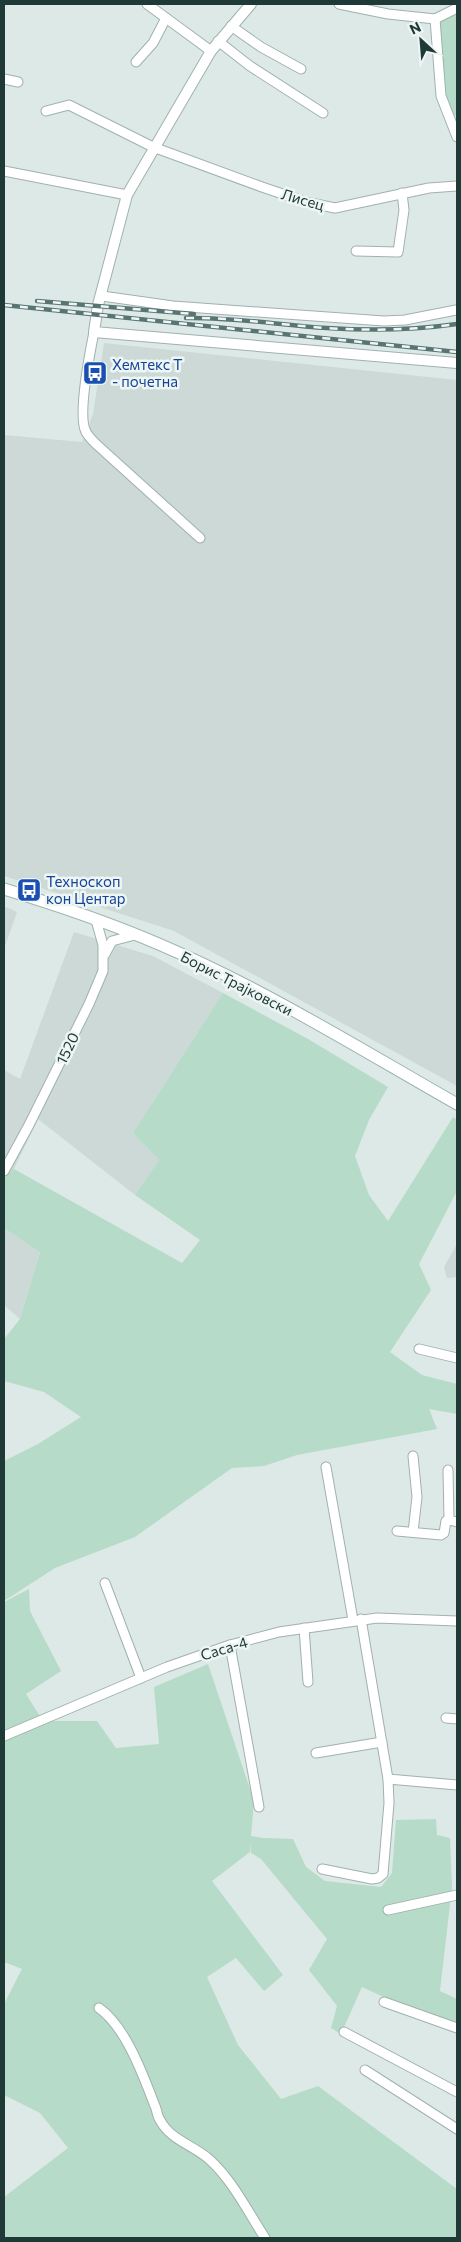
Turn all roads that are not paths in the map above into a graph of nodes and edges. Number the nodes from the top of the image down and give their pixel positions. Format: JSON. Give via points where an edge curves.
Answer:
{"nodes":[{"id":1,"x":147,"y":4,"type":"edge"},
{"id":2,"x":252,"y":4,"type":"edge"},
{"id":3,"x":339,"y":4,"type":"edge"},
{"id":4,"x":448,"y":8,"type":"edge"},
{"id":5,"x":457,"y":8,"type":"edge"},
{"id":6,"x":166,"y":18,"type":"junction"},
{"id":7,"x":435,"y":19,"type":"junction"},
{"id":8,"x":231,"y":26,"type":"junction"},
{"id":9,"x":218,"y":42,"type":"junction"},
{"id":10,"x":211,"y":51,"type":"junction"},
{"id":11,"x":136,"y":62,"type":"dead end"},
{"id":12,"x":302,"y":69,"type":"dead end"},
{"id":13,"x":4,"y":79,"type":"edge"},
{"id":14,"x":18,"y":82,"type":"dead end"},
{"id":15,"x":46,"y":111,"type":"dead end"},
{"id":16,"x":323,"y":114,"type":"dead end"},
{"id":17,"x":457,"y":137,"type":"edge"},
{"id":18,"x":153,"y":147,"type":"junction"},
{"id":19,"x":4,"y":171,"type":"edge"},
{"id":20,"x":457,"y":186,"type":"edge"},
{"id":21,"x":402,"y":193,"type":"junction"},
{"id":22,"x":127,"y":195,"type":"junction"},
{"id":23,"x":356,"y":251,"type":"dead end"},
{"id":24,"x":102,"y":296,"type":"junction"},
{"id":25,"x":456,"y":310,"type":"dead end"},
{"id":26,"x":94,"y":332,"type":"junction"},
{"id":27,"x":457,"y":363,"type":"edge"},
{"id":28,"x":200,"y":538,"type":"dead end"},
{"id":29,"x":4,"y":889,"type":"edge"},
{"id":30,"x":96,"y":920,"type":"junction"},
{"id":31,"x":137,"y":935,"type":"junction"},
{"id":32,"x":104,"y":954,"type":"junction"},
{"id":33,"x":457,"y":1104,"type":"edge"},
{"id":34,"x":4,"y":1171,"type":"edge"},
{"id":35,"x":419,"y":1349,"type":"dead end"},
{"id":36,"x":457,"y":1358,"type":"edge"},
{"id":37,"x":413,"y":1456,"type":"dead end"},
{"id":38,"x":326,"y":1468,"type":"dead end"},
{"id":39,"x":448,"y":1470,"type":"dead end"},
{"id":40,"x":453,"y":1521,"type":"edge"},
{"id":41,"x":397,"y":1531,"type":"dead end"},
{"id":42,"x":413,"y":1532,"type":"junction"},
{"id":43,"x":105,"y":1583,"type":"dead end"},
{"id":44,"x":357,"y":1620,"type":"junction"},
{"id":45,"x":457,"y":1621,"type":"edge"},
{"id":46,"x":304,"y":1628,"type":"junction"},
{"id":47,"x":230,"y":1644,"type":"junction"},
{"id":48,"x":141,"y":1678,"type":"junction"},
{"id":49,"x":308,"y":1682,"type":"dead end"},
{"id":50,"x":446,"y":1718,"type":"dead end"},
{"id":51,"x":457,"y":1719,"type":"edge"},
{"id":52,"x":4,"y":1736,"type":"edge"},
{"id":53,"x":382,"y":1742,"type":"junction"},
{"id":54,"x":316,"y":1753,"type":"dead end"},
{"id":55,"x":388,"y":1779,"type":"junction"},
{"id":56,"x":457,"y":1785,"type":"edge"},
{"id":57,"x":259,"y":1807,"type":"dead end"},
{"id":58,"x":322,"y":1868,"type":"dead end"},
{"id":59,"x":457,"y":1895,"type":"edge"},
{"id":60,"x":388,"y":1910,"type":"dead end"},
{"id":61,"x":384,"y":2002,"type":"dead end"},
{"id":62,"x":99,"y":2008,"type":"dead end"},
{"id":63,"x":457,"y":2028,"type":"edge"},
{"id":64,"x":344,"y":2032,"type":"dead end"},
{"id":65,"x":365,"y":2070,"type":"dead end"},
{"id":66,"x":457,"y":2092,"type":"edge"},
{"id":67,"x":457,"y":2129,"type":"edge"},
{"id":68,"x":264,"y":2238,"type":"edge"}],
"edges":[{"from":1,"to":6,"type":"street"},
{"from":2,"to":8,"type":"street"},
{"from":3,"to":7,"type":"street"},
{"from":4,"to":5,"type":"street"},
{"from":4,"to":7,"type":"street"},
{"from":6,"to":10,"type":"street"},
{"from":6,"to":11,"type":"street","via":[[153,43]]},
{"from":7,"to":17,"type":"street","via":[[441,96]]},
{"from":8,"to":9,"type":"street"},
{"from":8,"to":12,"type":"street"},
{"from":9,"to":10,"type":"street"},
{"from":9,"to":16,"type":"street"},
{"from":10,"to":18,"type":"street"},
{"from":13,"to":14,"type":"street"},
{"from":15,"to":18,"type":"street","name":"Лисец","via":[[69,105]]},
{"from":18,"to":21,"type":"street","name":"Лисец","via":[[306,202],[335,208]]},
{"from":18,"to":22,"type":"street"},
{"from":19,"to":22,"type":"street"},
{"from":20,"to":21,"type":"street","name":"Лисец"},
{"from":21,"to":23,"type":"street","via":[[404,210],[398,252]]},
{"from":22,"to":24,"type":"street"},
{"from":24,"to":25,"type":"street","via":[[173,306],[384,320],[405,320]]},
{"from":24,"to":26,"type":"street"},
{"from":26,"to":27,"type":"street"},
{"from":26,"to":28,"type":"street","via":[[84,406],[86,432]]},
{"from":29,"to":30,"type":"main road","name":"Борис Трајковски"},
{"from":30,"to":31,"type":"main road","name":"Борис Трајковски"},
{"from":30,"to":32,"type":"street","name":"1520"},
{"from":31,"to":32,"type":"street","via":[[112,941]]},
{"from":31,"to":33,"type":"main road","name":"Борис Трајковски","via":[[286,1006]]},
{"from":32,"to":34,"type":"street","name":"1520","via":[[103,971],[89,1004]]},
{"from":35,"to":36,"type":"street"},
{"from":37,"to":42,"type":"street","via":[[417,1497]]},
{"from":38,"to":44,"type":"street"},
{"from":39,"to":40,"type":"street"},
{"from":40,"to":42,"type":"street","via":[[445,1522],[441,1535]]},
{"from":41,"to":42,"type":"street"},
{"from":43,"to":48,"type":"street"},
{"from":44,"to":45,"type":"street","name":"Саса-4"},
{"from":44,"to":46,"type":"street","name":"Саса-4"},
{"from":44,"to":53,"type":"street"},
{"from":46,"to":47,"type":"street","name":"Саса-4"},
{"from":46,"to":49,"type":"street"},
{"from":47,"to":48,"type":"street","name":"Саса-4"},
{"from":47,"to":57,"type":"street"},
{"from":48,"to":52,"type":"street","name":"Саса-4"},
{"from":50,"to":51,"type":"street"},
{"from":53,"to":54,"type":"street"},
{"from":53,"to":55,"type":"street"},
{"from":55,"to":56,"type":"street"},
{"from":55,"to":58,"type":"street","via":[[390,1803],[383,1874],[372,1879]]},
{"from":59,"to":60,"type":"street"},
{"from":61,"to":63,"type":"street"},
{"from":62,"to":68,"type":"street","via":[[120,2030],[160,2120],[171,2134],[209,2159],[227,2180]]},
{"from":64,"to":66,"type":"street"},
{"from":65,"to":67,"type":"street"}]}
